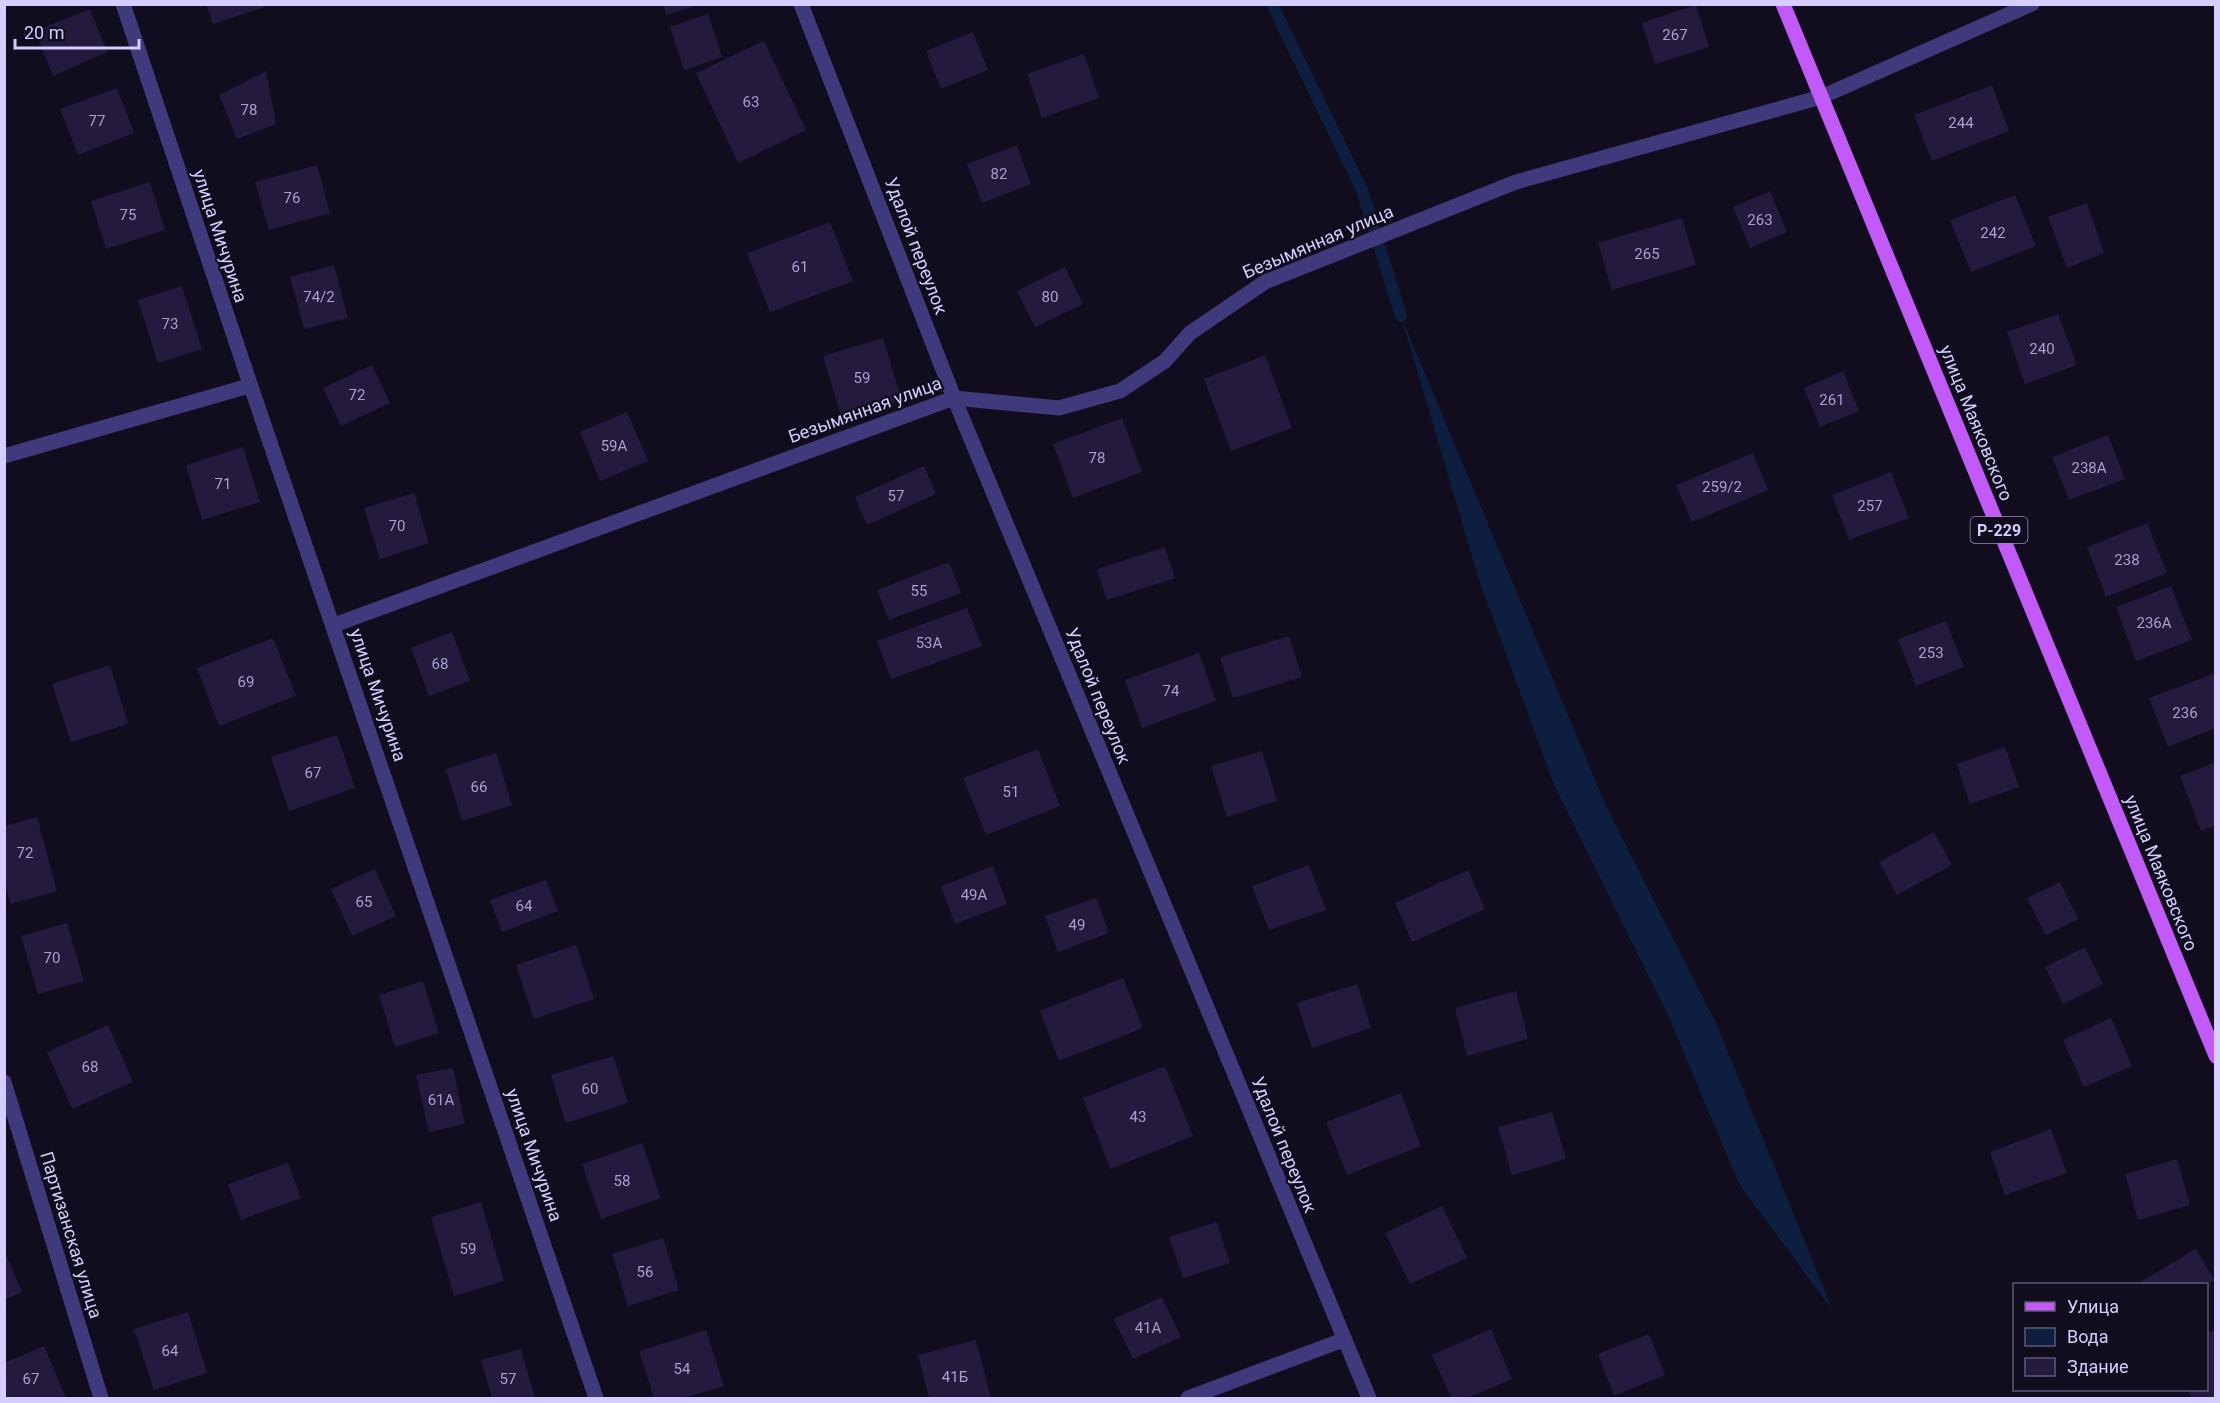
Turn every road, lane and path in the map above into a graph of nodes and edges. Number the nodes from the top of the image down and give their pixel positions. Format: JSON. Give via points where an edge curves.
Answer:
{"nodes":[{"id":1,"x":123,"y":4,"type":"edge"},
{"id":2,"x":801,"y":4,"type":"edge"},
{"id":3,"x":1783,"y":4,"type":"edge"},
{"id":4,"x":2032,"y":4,"type":"edge"},
{"id":5,"x":1821,"y":97,"type":"junction"},
{"id":6,"x":249,"y":386,"type":"junction"},
{"id":7,"x":954,"y":398,"type":"junction"},
{"id":8,"x":4,"y":456,"type":"edge"},
{"id":9,"x":334,"y":626,"type":"junction"},
{"id":10,"x":2216,"y":1056,"type":"edge"},
{"id":11,"x":4,"y":1082,"type":"edge"},
{"id":12,"x":1343,"y":1340,"type":"junction"},
{"id":13,"x":101,"y":1398,"type":"edge"},
{"id":14,"x":596,"y":1398,"type":"edge"},
{"id":15,"x":1188,"y":1398,"type":"edge"},
{"id":16,"x":1369,"y":1398,"type":"edge"}],
"edges":[{"from":1,"to":6,"type":"street","name":"улица Мичурина"},
{"from":2,"to":7,"type":"street","name":"Удалой переулок"},
{"from":3,"to":5,"type":"main road","name":"улица Маяковского","number":"Р-229"},
{"from":4,"to":5,"type":"street","name":"Безымянная улица"},
{"from":5,"to":7,"type":"street","name":"Безымянная улица","via":[[1516,182],[1265,282],[1190,333],[1166,361],[1120,391],[1059,408]]},
{"from":5,"to":10,"type":"main road","name":"улица Маяковского","number":"Р-229"},
{"from":6,"to":8,"type":"street"},
{"from":6,"to":9,"type":"street","name":"улица Мичурина"},
{"from":7,"to":9,"type":"street","name":"Безымянная улица"},
{"from":7,"to":12,"type":"street","name":"Удалой переулок"},
{"from":9,"to":14,"type":"street","name":"улица Мичурина"},
{"from":11,"to":13,"type":"street","name":"Партизанская улица"},
{"from":12,"to":15,"type":"street"},
{"from":12,"to":16,"type":"street","name":"Удалой переулок"}]}
